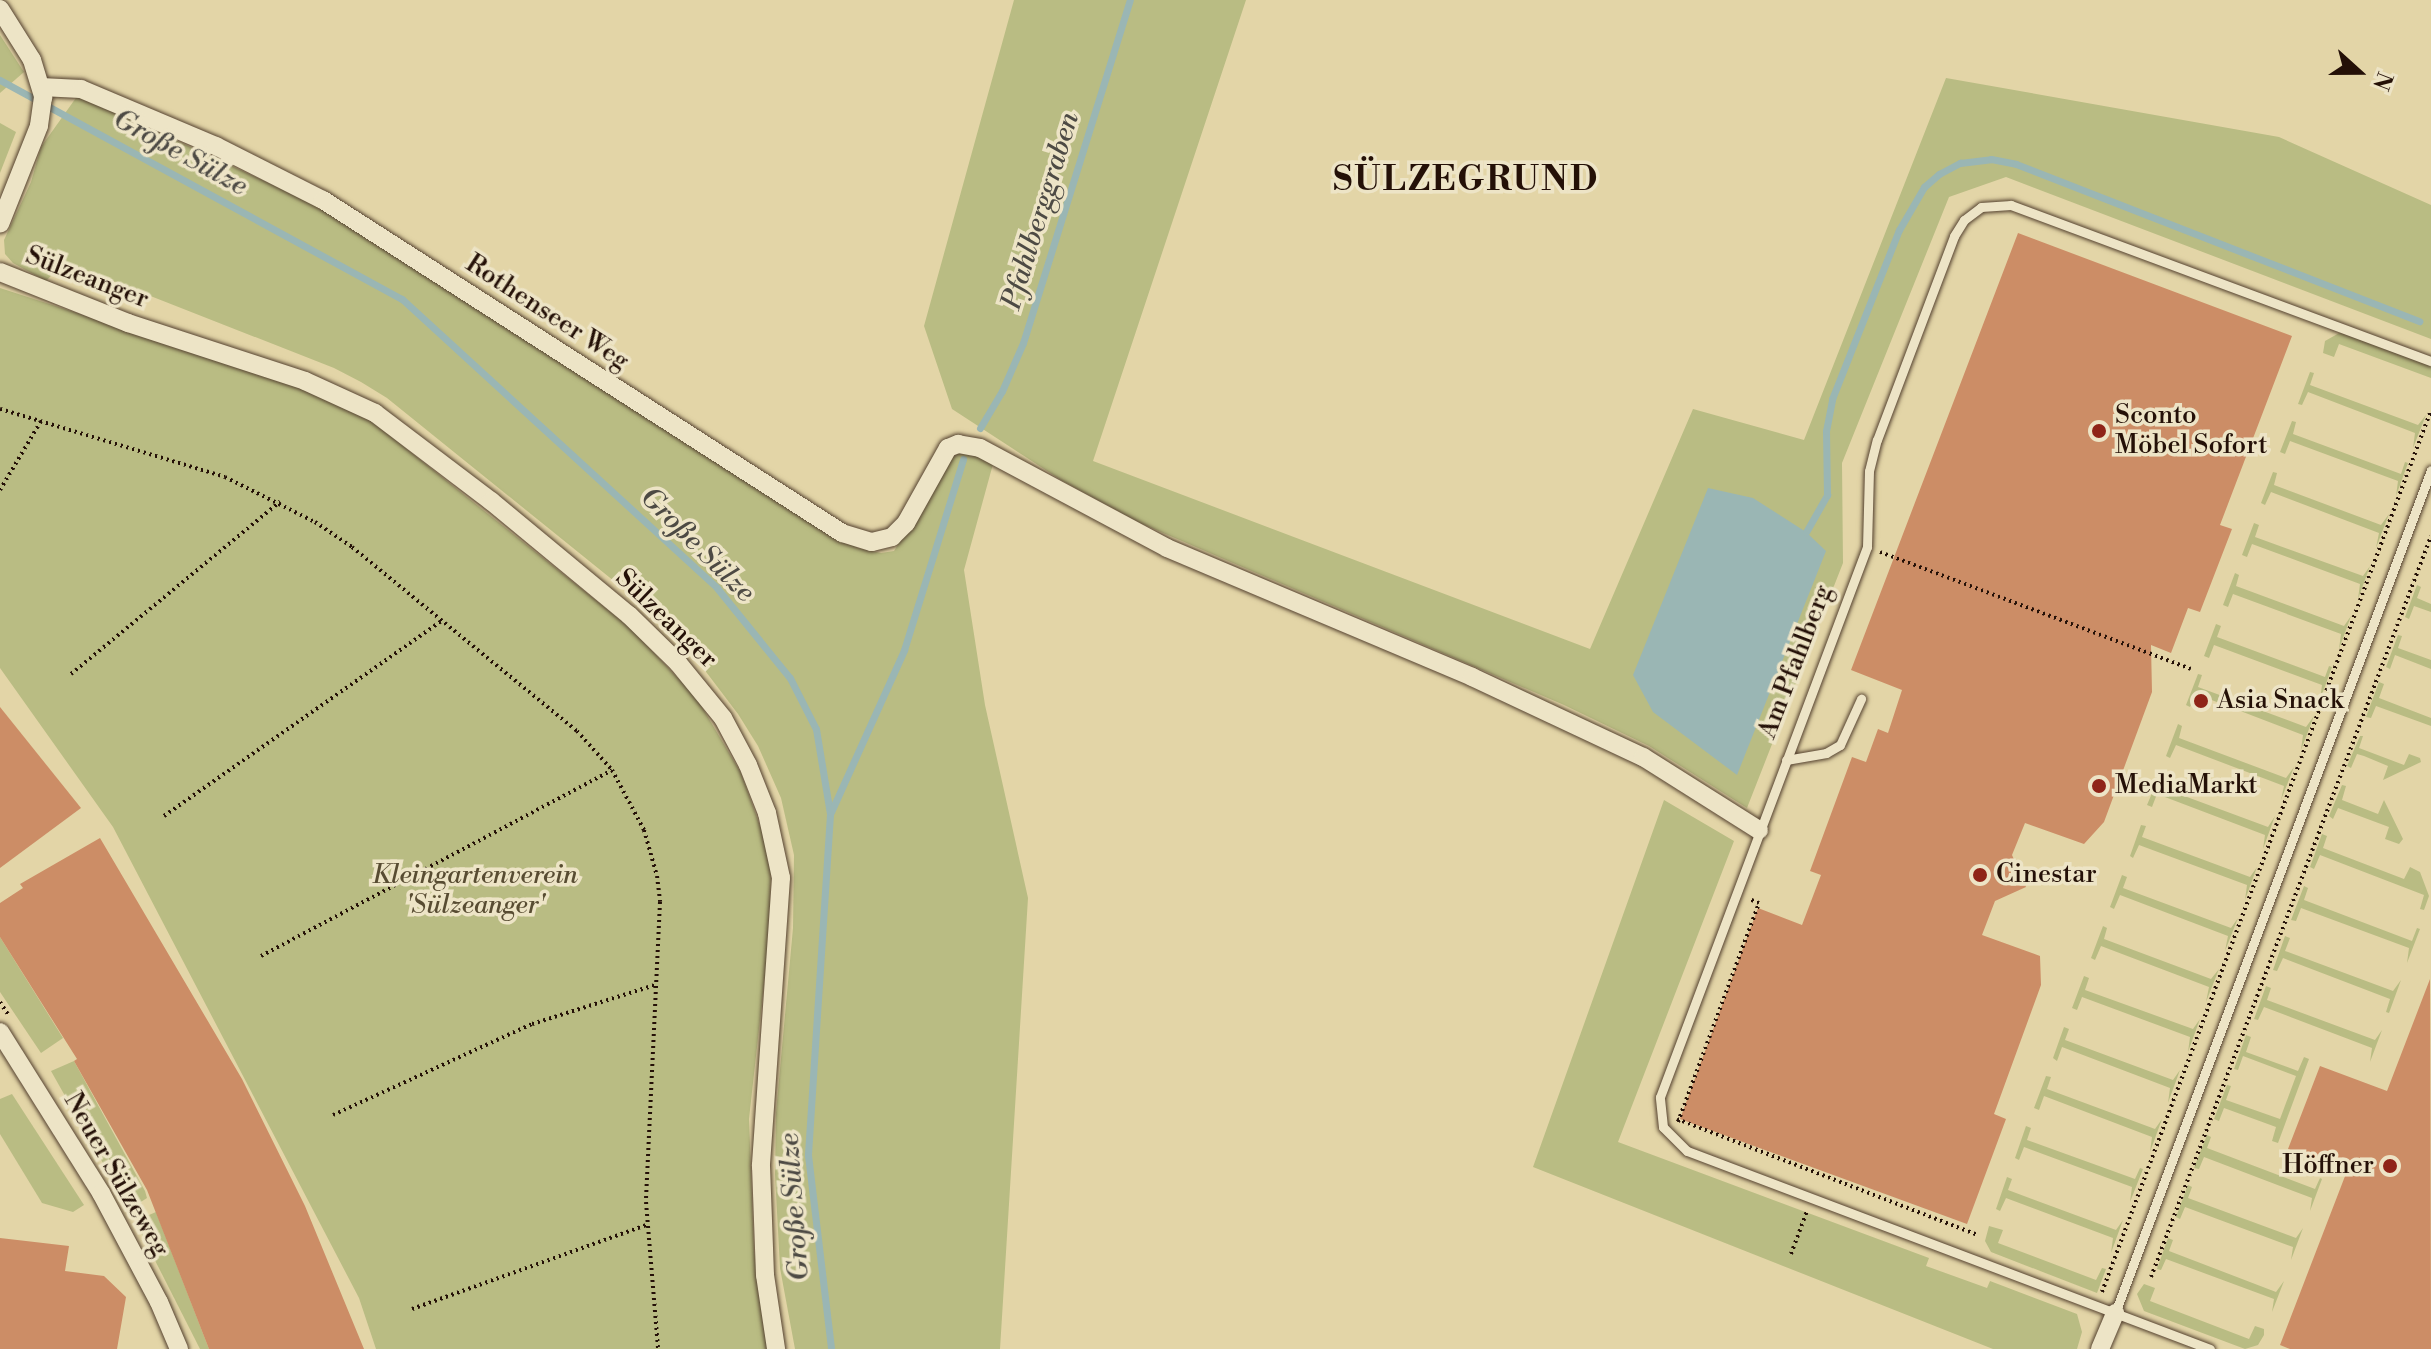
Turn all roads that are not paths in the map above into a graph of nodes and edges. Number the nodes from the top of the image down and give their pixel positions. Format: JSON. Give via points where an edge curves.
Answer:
{"nodes":[{"id":1,"x":0,"y":9,"type":"edge"},
{"id":2,"x":42,"y":92,"type":"junction"},
{"id":3,"x":0,"y":224,"type":"edge"},
{"id":4,"x":0,"y":272,"type":"edge"},
{"id":5,"x":2431,"y":361,"type":"edge"},
{"id":6,"x":2431,"y":470,"type":"edge"},
{"id":7,"x":1861,"y":699,"type":"dead end"},
{"id":8,"x":1786,"y":760,"type":"junction"},
{"id":9,"x":1759,"y":830,"type":"junction"},
{"id":10,"x":0,"y":1032,"type":"edge"},
{"id":11,"x":2106,"y":1310,"type":"junction"},
{"id":12,"x":179,"y":1349,"type":"edge"},
{"id":13,"x":776,"y":1349,"type":"edge"},
{"id":14,"x":2100,"y":1349,"type":"edge"},
{"id":15,"x":2210,"y":1349,"type":"edge"}],
"edges":[{"from":1,"to":2,"type":"street","via":[[32,60]]},
{"from":2,"to":3,"type":"street","name":"Sülzeanger","via":[[39,126]]},
{"from":2,"to":9,"type":"street","name":"Rothenseer Weg","via":[[81,89],[216,146],[323,200],[830,527],[872,542],[892,537],[906,523],[948,448],[979,448],[1167,548],[1610,740]]},
{"from":4,"to":13,"type":"street","name":"Sülzeanger","via":[[128,323],[305,381],[375,413],[629,615],[723,718],[767,813],[781,878],[761,1166],[764,1263]]},
{"from":5,"to":8,"type":"lane","name":"Am Pfahlberg","via":[[2035,212],[2000,203],[1981,207],[1954,236],[1877,440],[1869,471],[1867,547]]},
{"from":6,"to":11,"type":"lane"},
{"from":7,"to":8,"type":"lane","via":[[1840,745]]},
{"from":8,"to":9,"type":"lane","name":"Am Pfahlberg"},
{"from":9,"to":11,"type":"lane","name":"Am Pfahlberg","via":[[1662,1090],[1659,1112],[1671,1139],[1687,1151]]},
{"from":10,"to":12,"type":"street","name":"Neuer Sülzeweg","via":[[101,1193]]},
{"from":11,"to":14,"type":"street"},
{"from":11,"to":15,"type":"lane"}]}
